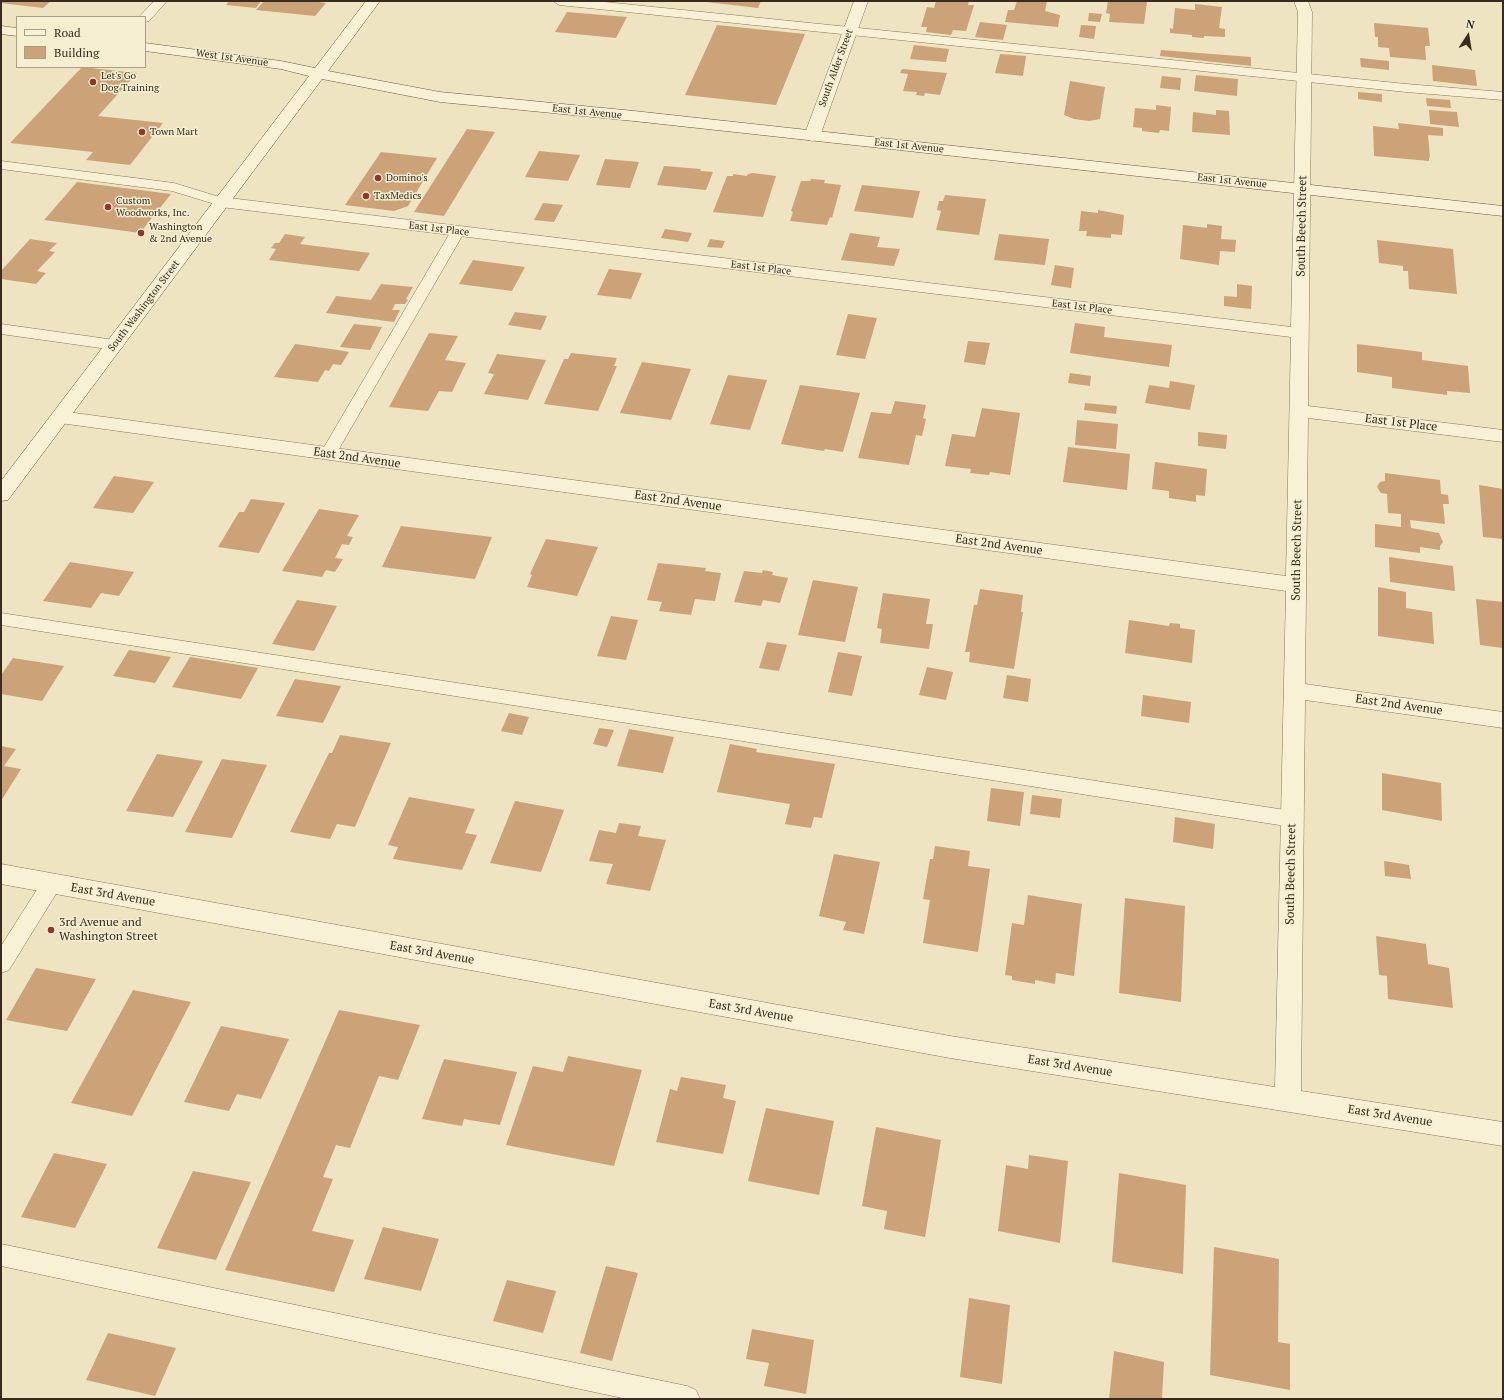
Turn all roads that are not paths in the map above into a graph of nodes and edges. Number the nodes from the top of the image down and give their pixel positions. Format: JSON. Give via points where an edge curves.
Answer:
{"nodes":[{"id":1,"x":161,"y":1,"type":"edge"},
{"id":2,"x":373,"y":1,"type":"edge"},
{"id":3,"x":559,"y":1,"type":"edge"},
{"id":4,"x":860,"y":1,"type":"edge"},
{"id":5,"x":1301,"y":1,"type":"edge"},
{"id":6,"x":146,"y":17,"type":"edge"},
{"id":7,"x":1,"y":30,"type":"edge"},
{"id":8,"x":850,"y":30,"type":"junction"},
{"id":9,"x":16,"y":32,"type":"edge"},
{"id":10,"x":146,"y":47,"type":"edge"},
{"id":11,"x":317,"y":73,"type":"junction"},
{"id":12,"x":1304,"y":78,"type":"junction"},
{"id":13,"x":1503,"y":96,"type":"edge"},
{"id":14,"x":812,"y":136,"type":"junction"},
{"id":15,"x":1,"y":165,"type":"edge"},
{"id":16,"x":1303,"y":189,"type":"junction"},
{"id":17,"x":221,"y":202,"type":"junction"},
{"id":18,"x":1503,"y":211,"type":"edge"},
{"id":19,"x":458,"y":231,"type":"junction"},
{"id":20,"x":1,"y":329,"type":"edge"},
{"id":21,"x":1300,"y":333,"type":"junction"},
{"id":22,"x":115,"y":345,"type":"junction"},
{"id":23,"x":1299,"y":411,"type":"junction"},
{"id":24,"x":60,"y":418,"type":"junction"},
{"id":25,"x":1503,"y":436,"type":"edge"},
{"id":26,"x":328,"y":454,"type":"junction"},
{"id":27,"x":1,"y":495,"type":"edge"},
{"id":28,"x":1296,"y":585,"type":"junction"},
{"id":29,"x":1,"y":619,"type":"edge"},
{"id":30,"x":1294,"y":690,"type":"junction"},
{"id":31,"x":1503,"y":720,"type":"edge"},
{"id":32,"x":1292,"y":819,"type":"junction"},
{"id":33,"x":1,"y":874,"type":"edge"},
{"id":34,"x":52,"y":883,"type":"junction"},
{"id":35,"x":1,"y":964,"type":"edge"},
{"id":36,"x":1288,"y":1101,"type":"junction"},
{"id":37,"x":1503,"y":1134,"type":"edge"},
{"id":38,"x":1,"y":1255,"type":"edge"},
{"id":39,"x":687,"y":1399,"type":"edge"}],
"edges":[{"from":1,"to":6,"type":"lane"},
{"from":2,"to":11,"type":"street","name":"South Washington Street"},
{"from":3,"to":8,"type":"lane"},
{"from":4,"to":8,"type":"street","name":"South Alder Street"},
{"from":5,"to":12,"type":"street","name":"South Beech Street","via":[[1305,12]]},
{"from":7,"to":9,"type":"street"},
{"from":8,"to":12,"type":"lane"},
{"from":8,"to":14,"type":"street","name":"South Alder Street"},
{"from":10,"to":11,"type":"street","name":"West 1st Avenue","via":[[251,60]]},
{"from":11,"to":14,"type":"street","name":"East 1st Avenue","via":[[440,97]]},
{"from":11,"to":17,"type":"street","name":"South Washington Street"},
{"from":12,"to":13,"type":"lane"},
{"from":12,"to":16,"type":"street","name":"South Beech Street"},
{"from":14,"to":16,"type":"street","name":"East 1st Avenue"},
{"from":15,"to":17,"type":"lane","via":[[174,187]]},
{"from":16,"to":18,"type":"street","name":"East 1st Avenue"},
{"from":16,"to":21,"type":"street","name":"South Beech Street"},
{"from":17,"to":19,"type":"street","name":"East 1st Place"},
{"from":17,"to":22,"type":"street","name":"South Washington Street"},
{"from":19,"to":21,"type":"street","name":"East 1st Place"},
{"from":19,"to":26,"type":"lane"},
{"from":20,"to":22,"type":"street"},
{"from":21,"to":23,"type":"street","name":"South Beech Street"},
{"from":22,"to":24,"type":"street","name":"South Washington Street"},
{"from":23,"to":25,"type":"street","name":"East 1st Place"},
{"from":23,"to":28,"type":"street","name":"South Beech Street"},
{"from":24,"to":26,"type":"street","name":"East 2nd Avenue"},
{"from":24,"to":27,"type":"street","name":"South Washington Street"},
{"from":26,"to":28,"type":"street","name":"East 2nd Avenue"},
{"from":28,"to":30,"type":"street","name":"South Beech Street"},
{"from":29,"to":32,"type":"lane"},
{"from":30,"to":31,"type":"street","name":"East 2nd Avenue"},
{"from":30,"to":32,"type":"street","name":"South Beech Street"},
{"from":32,"to":36,"type":"street","name":"South Beech Street"},
{"from":33,"to":34,"type":"street","name":"East 3rd Avenue"},
{"from":34,"to":35,"type":"lane"},
{"from":34,"to":36,"type":"street","name":"East 3rd Avenue","via":[[950,1047]]},
{"from":36,"to":37,"type":"street","name":"East 3rd Avenue"},
{"from":38,"to":39,"type":"lane"}]}
